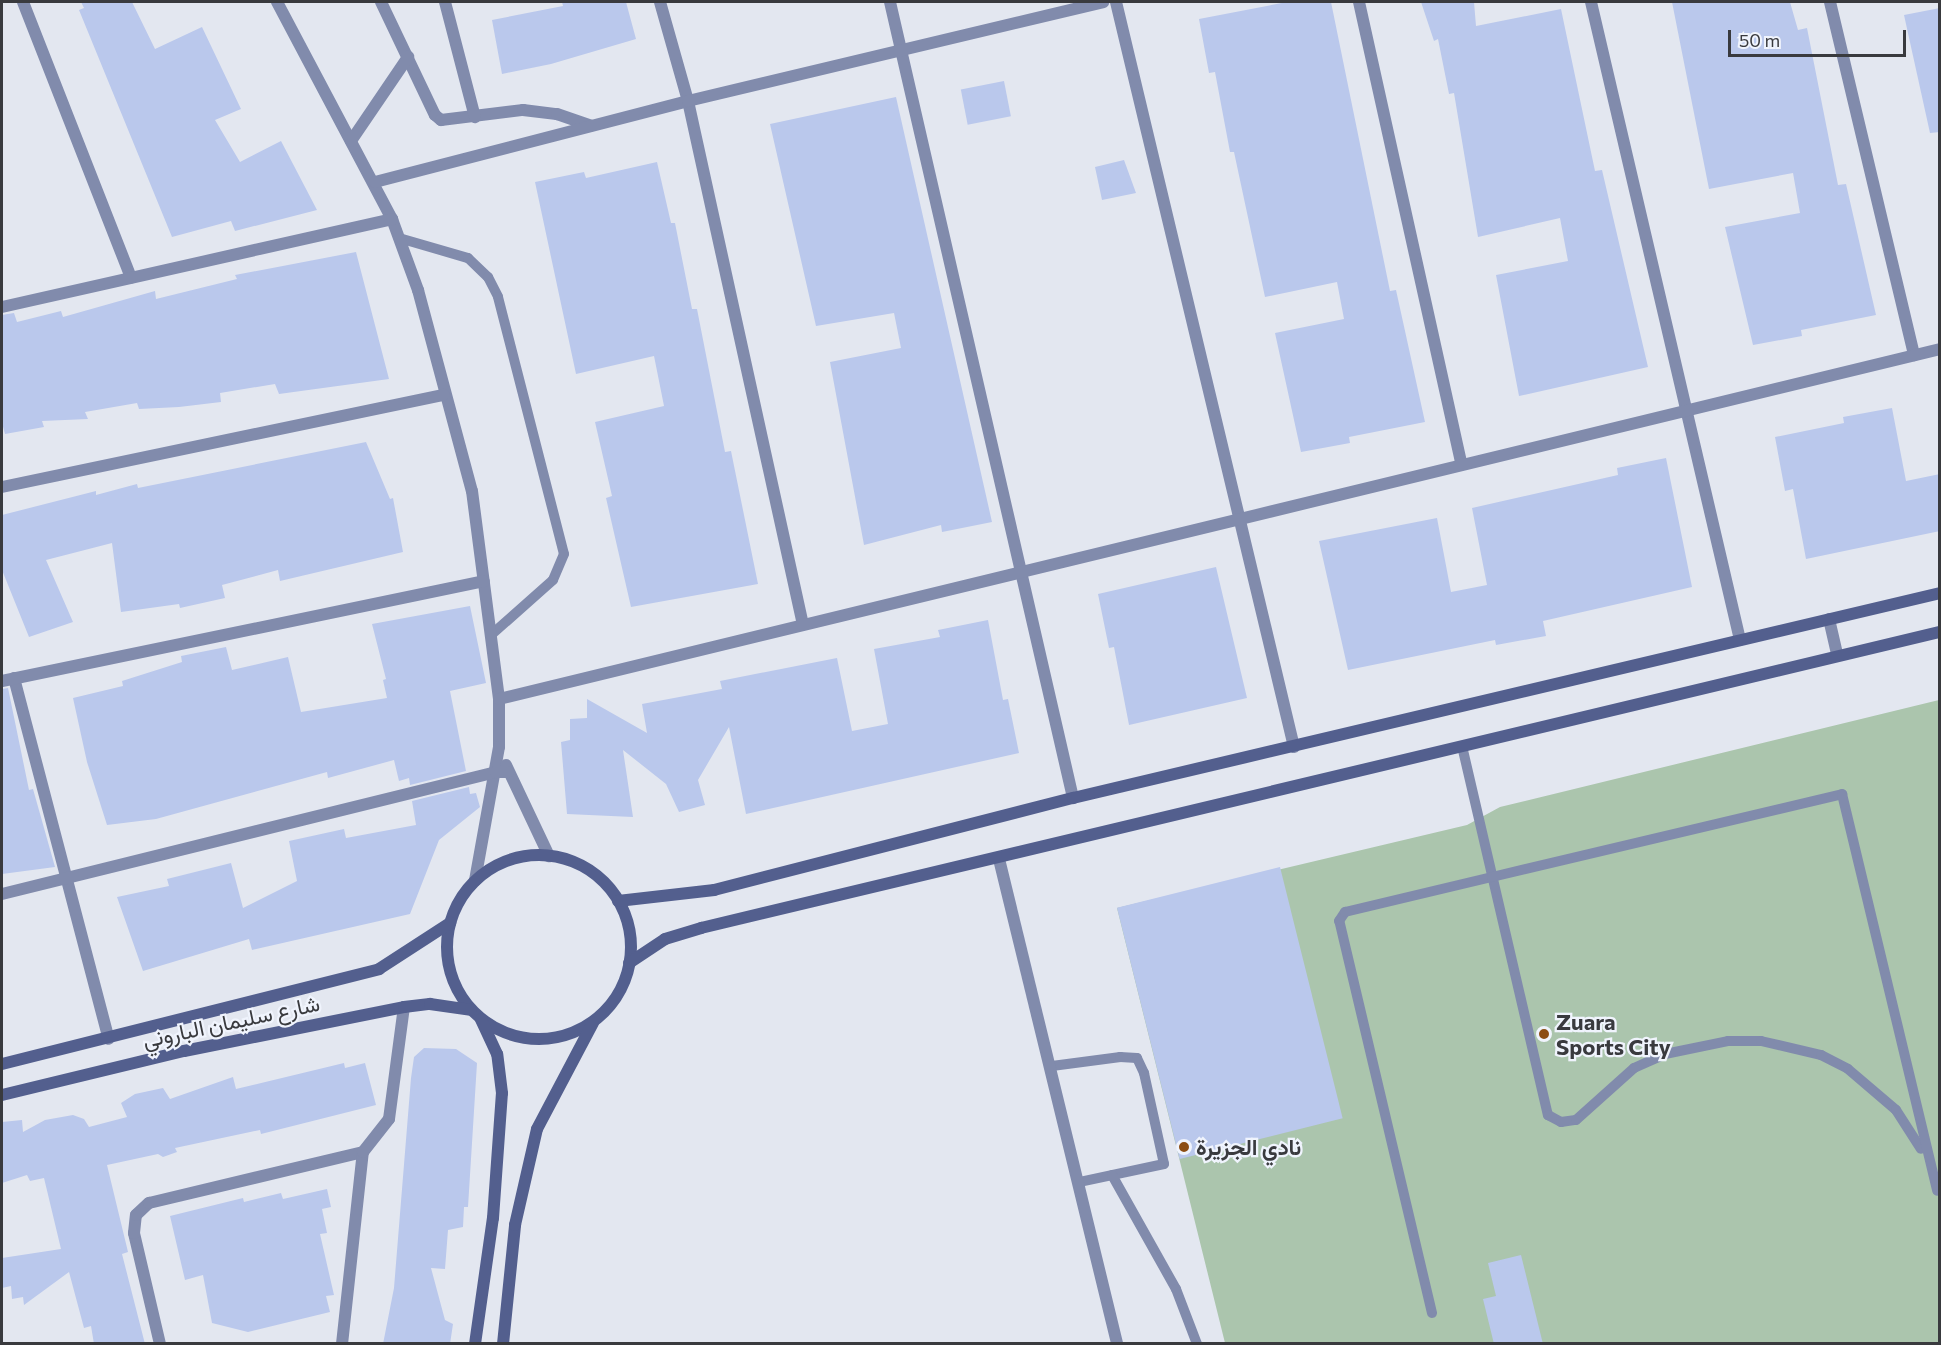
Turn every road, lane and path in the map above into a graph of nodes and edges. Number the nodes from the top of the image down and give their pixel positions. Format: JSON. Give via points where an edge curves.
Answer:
{"nodes":[{"id":1,"x":23,"y":2,"type":"edge"},
{"id":2,"x":277,"y":2,"type":"edge"},
{"id":3,"x":381,"y":2,"type":"edge"},
{"id":4,"x":445,"y":2,"type":"edge"},
{"id":5,"x":660,"y":2,"type":"edge"},
{"id":6,"x":890,"y":2,"type":"edge"},
{"id":7,"x":1103,"y":2,"type":"edge"},
{"id":8,"x":1116,"y":2,"type":"edge"},
{"id":9,"x":1359,"y":2,"type":"edge"},
{"id":10,"x":1591,"y":2,"type":"edge"},
{"id":11,"x":1830,"y":2,"type":"edge"},
{"id":12,"x":901,"y":50,"type":"junction"},
{"id":13,"x":408,"y":57,"type":"junction"},
{"id":14,"x":688,"y":101,"type":"junction"},
{"id":15,"x":475,"y":117,"type":"junction"},
{"id":16,"x":591,"y":126,"type":"junction"},
{"id":17,"x":351,"y":141,"type":"junction"},
{"id":18,"x":375,"y":182,"type":"junction"},
{"id":19,"x":392,"y":219,"type":"junction"},
{"id":20,"x":399,"y":238,"type":"junction"},
{"id":21,"x":131,"y":278,"type":"junction"},
{"id":22,"x":2,"y":307,"type":"edge"},
{"id":23,"x":1940,"y":349,"type":"edge"},
{"id":24,"x":1914,"y":355,"type":"junction"},
{"id":25,"x":444,"y":395,"type":"junction"},
{"id":26,"x":1686,"y":410,"type":"junction"},
{"id":27,"x":1462,"y":465,"type":"junction"},
{"id":28,"x":2,"y":487,"type":"edge"},
{"id":29,"x":1241,"y":518,"type":"junction"},
{"id":30,"x":1023,"y":571,"type":"junction"},
{"id":31,"x":484,"y":581,"type":"junction"},
{"id":32,"x":1940,"y":593,"type":"edge"},
{"id":33,"x":1829,"y":619,"type":"junction"},
{"id":34,"x":803,"y":625,"type":"junction"},
{"id":35,"x":1940,"y":632,"type":"edge"},
{"id":36,"x":490,"y":635,"type":"junction"},
{"id":37,"x":1740,"y":640,"type":"junction"},
{"id":38,"x":1837,"y":656,"type":"junction"},
{"id":39,"x":8,"y":680,"type":"edge"},
{"id":40,"x":498,"y":699,"type":"junction"},
{"id":41,"x":1462,"y":746,"type":"junction"},
{"id":42,"x":1294,"y":747,"type":"junction"},
{"id":43,"x":502,"y":772,"type":"junction"},
{"id":44,"x":1073,"y":798,"type":"junction"},
{"id":45,"x":549,"y":856,"type":"junction"},
{"id":46,"x":999,"y":859,"type":"junction"},
{"id":47,"x":1492,"y":877,"type":"junction"},
{"id":48,"x":69,"y":878,"type":"junction"},
{"id":49,"x":475,"y":881,"type":"junction"},
{"id":50,"x":2,"y":894,"type":"edge"},
{"id":51,"x":618,"y":901,"type":"junction"},
{"id":52,"x":450,"y":923,"type":"junction"},
{"id":53,"x":629,"y":963,"type":"junction"},
{"id":54,"x":404,"y":1007,"type":"junction"},
{"id":55,"x":471,"y":1010,"type":"junction"},
{"id":56,"x":481,"y":1019,"type":"junction"},
{"id":57,"x":595,"y":1020,"type":"junction"},
{"id":58,"x":109,"y":1039,"type":"junction"},
{"id":59,"x":2,"y":1064,"type":"edge"},
{"id":60,"x":1052,"y":1066,"type":"junction"},
{"id":61,"x":2,"y":1095,"type":"edge"},
{"id":62,"x":363,"y":1152,"type":"junction"},
{"id":63,"x":1112,"y":1175,"type":"junction"},
{"id":64,"x":1079,"y":1182,"type":"junction"},
{"id":65,"x":1938,"y":1197,"type":"edge"},
{"id":66,"x":1432,"y":1313,"type":"dead end"},
{"id":67,"x":160,"y":1344,"type":"edge"},
{"id":68,"x":342,"y":1344,"type":"edge"},
{"id":69,"x":475,"y":1344,"type":"edge"},
{"id":70,"x":503,"y":1344,"type":"edge"},
{"id":71,"x":1117,"y":1344,"type":"edge"},
{"id":72,"x":1197,"y":1344,"type":"edge"}],
"edges":[{"from":1,"to":21,"type":"street"},
{"from":2,"to":17,"type":"street"},
{"from":3,"to":13,"type":"street"},
{"from":4,"to":15,"type":"street"},
{"from":5,"to":14,"type":"street"},
{"from":6,"to":12,"type":"street"},
{"from":7,"to":12,"type":"street"},
{"from":8,"to":29,"type":"street"},
{"from":9,"to":27,"type":"street"},
{"from":10,"to":26,"type":"street"},
{"from":11,"to":24,"type":"street"},
{"from":12,"to":14,"type":"street"},
{"from":12,"to":30,"type":"street"},
{"from":13,"to":15,"type":"street","via":[[435,114],[451,121]]},
{"from":13,"to":17,"type":"street"},
{"from":14,"to":16,"type":"street"},
{"from":14,"to":34,"type":"street"},
{"from":15,"to":16,"type":"street","via":[[523,110],[557,114]]},
{"from":16,"to":18,"type":"street"},
{"from":17,"to":18,"type":"street"},
{"from":18,"to":19,"type":"street"},
{"from":19,"to":20,"type":"street"},
{"from":19,"to":21,"type":"street"},
{"from":20,"to":25,"type":"street","via":[[418,290]]},
{"from":20,"to":36,"type":"lane","via":[[468,258],[488,277],[498,297],[564,554],[553,580]]},
{"from":21,"to":22,"type":"street"},
{"from":23,"to":24,"type":"street"},
{"from":24,"to":26,"type":"street"},
{"from":25,"to":28,"type":"street"},
{"from":25,"to":31,"type":"street","via":[[472,491]]},
{"from":26,"to":27,"type":"street"},
{"from":26,"to":37,"type":"street"},
{"from":27,"to":29,"type":"street"},
{"from":29,"to":30,"type":"street"},
{"from":29,"to":42,"type":"street"},
{"from":30,"to":34,"type":"street"},
{"from":30,"to":44,"type":"street"},
{"from":31,"to":36,"type":"street"},
{"from":31,"to":39,"type":"street"},
{"from":32,"to":33,"type":"street"},
{"from":33,"to":37,"type":"street"},
{"from":33,"to":38,"type":"street"},
{"from":34,"to":40,"type":"street"},
{"from":35,"to":38,"type":"street"},
{"from":36,"to":40,"type":"street"},
{"from":37,"to":42,"type":"street"},
{"from":38,"to":41,"type":"street"},
{"from":39,"to":48,"type":"street"},
{"from":40,"to":43,"type":"street"},
{"from":41,"to":46,"type":"street"},
{"from":41,"to":47,"type":"lane"},
{"from":42,"to":44,"type":"street"},
{"from":43,"to":45,"type":"street"},
{"from":43,"to":48,"type":"street"},
{"from":43,"to":49,"type":"street"},
{"from":44,"to":51,"type":"street","via":[[714,890]]},
{"from":45,"to":49,"type":"street","via":[[522,857],[497,865]]},
{"from":45,"to":51,"type":"street","via":[[582,866],[609,887]]},
{"from":46,"to":53,"type":"street","via":[[701,928],[665,939]]},
{"from":46,"to":60,"type":"street"},
{"from":47,"to":65,"type":"lane","via":[[1544,1108],[1554,1120],[1576,1120],[1634,1068],[1665,1054],[1728,1041],[1791,1046],[1821,1055],[1874,1088],[1914,1134]]},
{"from":47,"to":65,"type":"lane","via":[[1842,794]]},
{"from":47,"to":66,"type":"lane","via":[[1345,912],[1339,921]]},
{"from":48,"to":50,"type":"street"},
{"from":48,"to":58,"type":"street"},
{"from":49,"to":52,"type":"street","via":[[460,900]]},
{"from":51,"to":53,"type":"street","via":[[629,932]]},
{"from":52,"to":55,"type":"street","via":[[449,969]]},
{"from":52,"to":58,"type":"street","name":"شارع سليمان الباروني","via":[[379,969]]},
{"from":53,"to":57,"type":"street","via":[[617,995]]},
{"from":54,"to":55,"type":"street","name":"شارع سليمان الباروني","via":[[430,1004]]},
{"from":54,"to":61,"type":"street","name":"شارع سليمان الباروني","via":[[184,1051]]},
{"from":54,"to":62,"type":"street","via":[[388,1119]]},
{"from":55,"to":56,"type":"street"},
{"from":56,"to":57,"type":"street","via":[[498,1030],[538,1039],[558,1037]]},
{"from":56,"to":69,"type":"street","via":[[497,1054],[502,1094],[493,1218]]},
{"from":57,"to":70,"type":"street","via":[[537,1129],[515,1225]]},
{"from":58,"to":59,"type":"street","name":"شارع سليمان الباروني"},
{"from":60,"to":63,"type":"lane","via":[[1120,1056],[1137,1059],[1144,1073],[1164,1164]]},
{"from":60,"to":64,"type":"street"},
{"from":62,"to":67,"type":"street","via":[[149,1203],[136,1215],[134,1233]]},
{"from":62,"to":68,"type":"street"},
{"from":63,"to":64,"type":"lane"},
{"from":63,"to":72,"type":"lane","via":[[1176,1289]]},
{"from":64,"to":71,"type":"street"}]}
